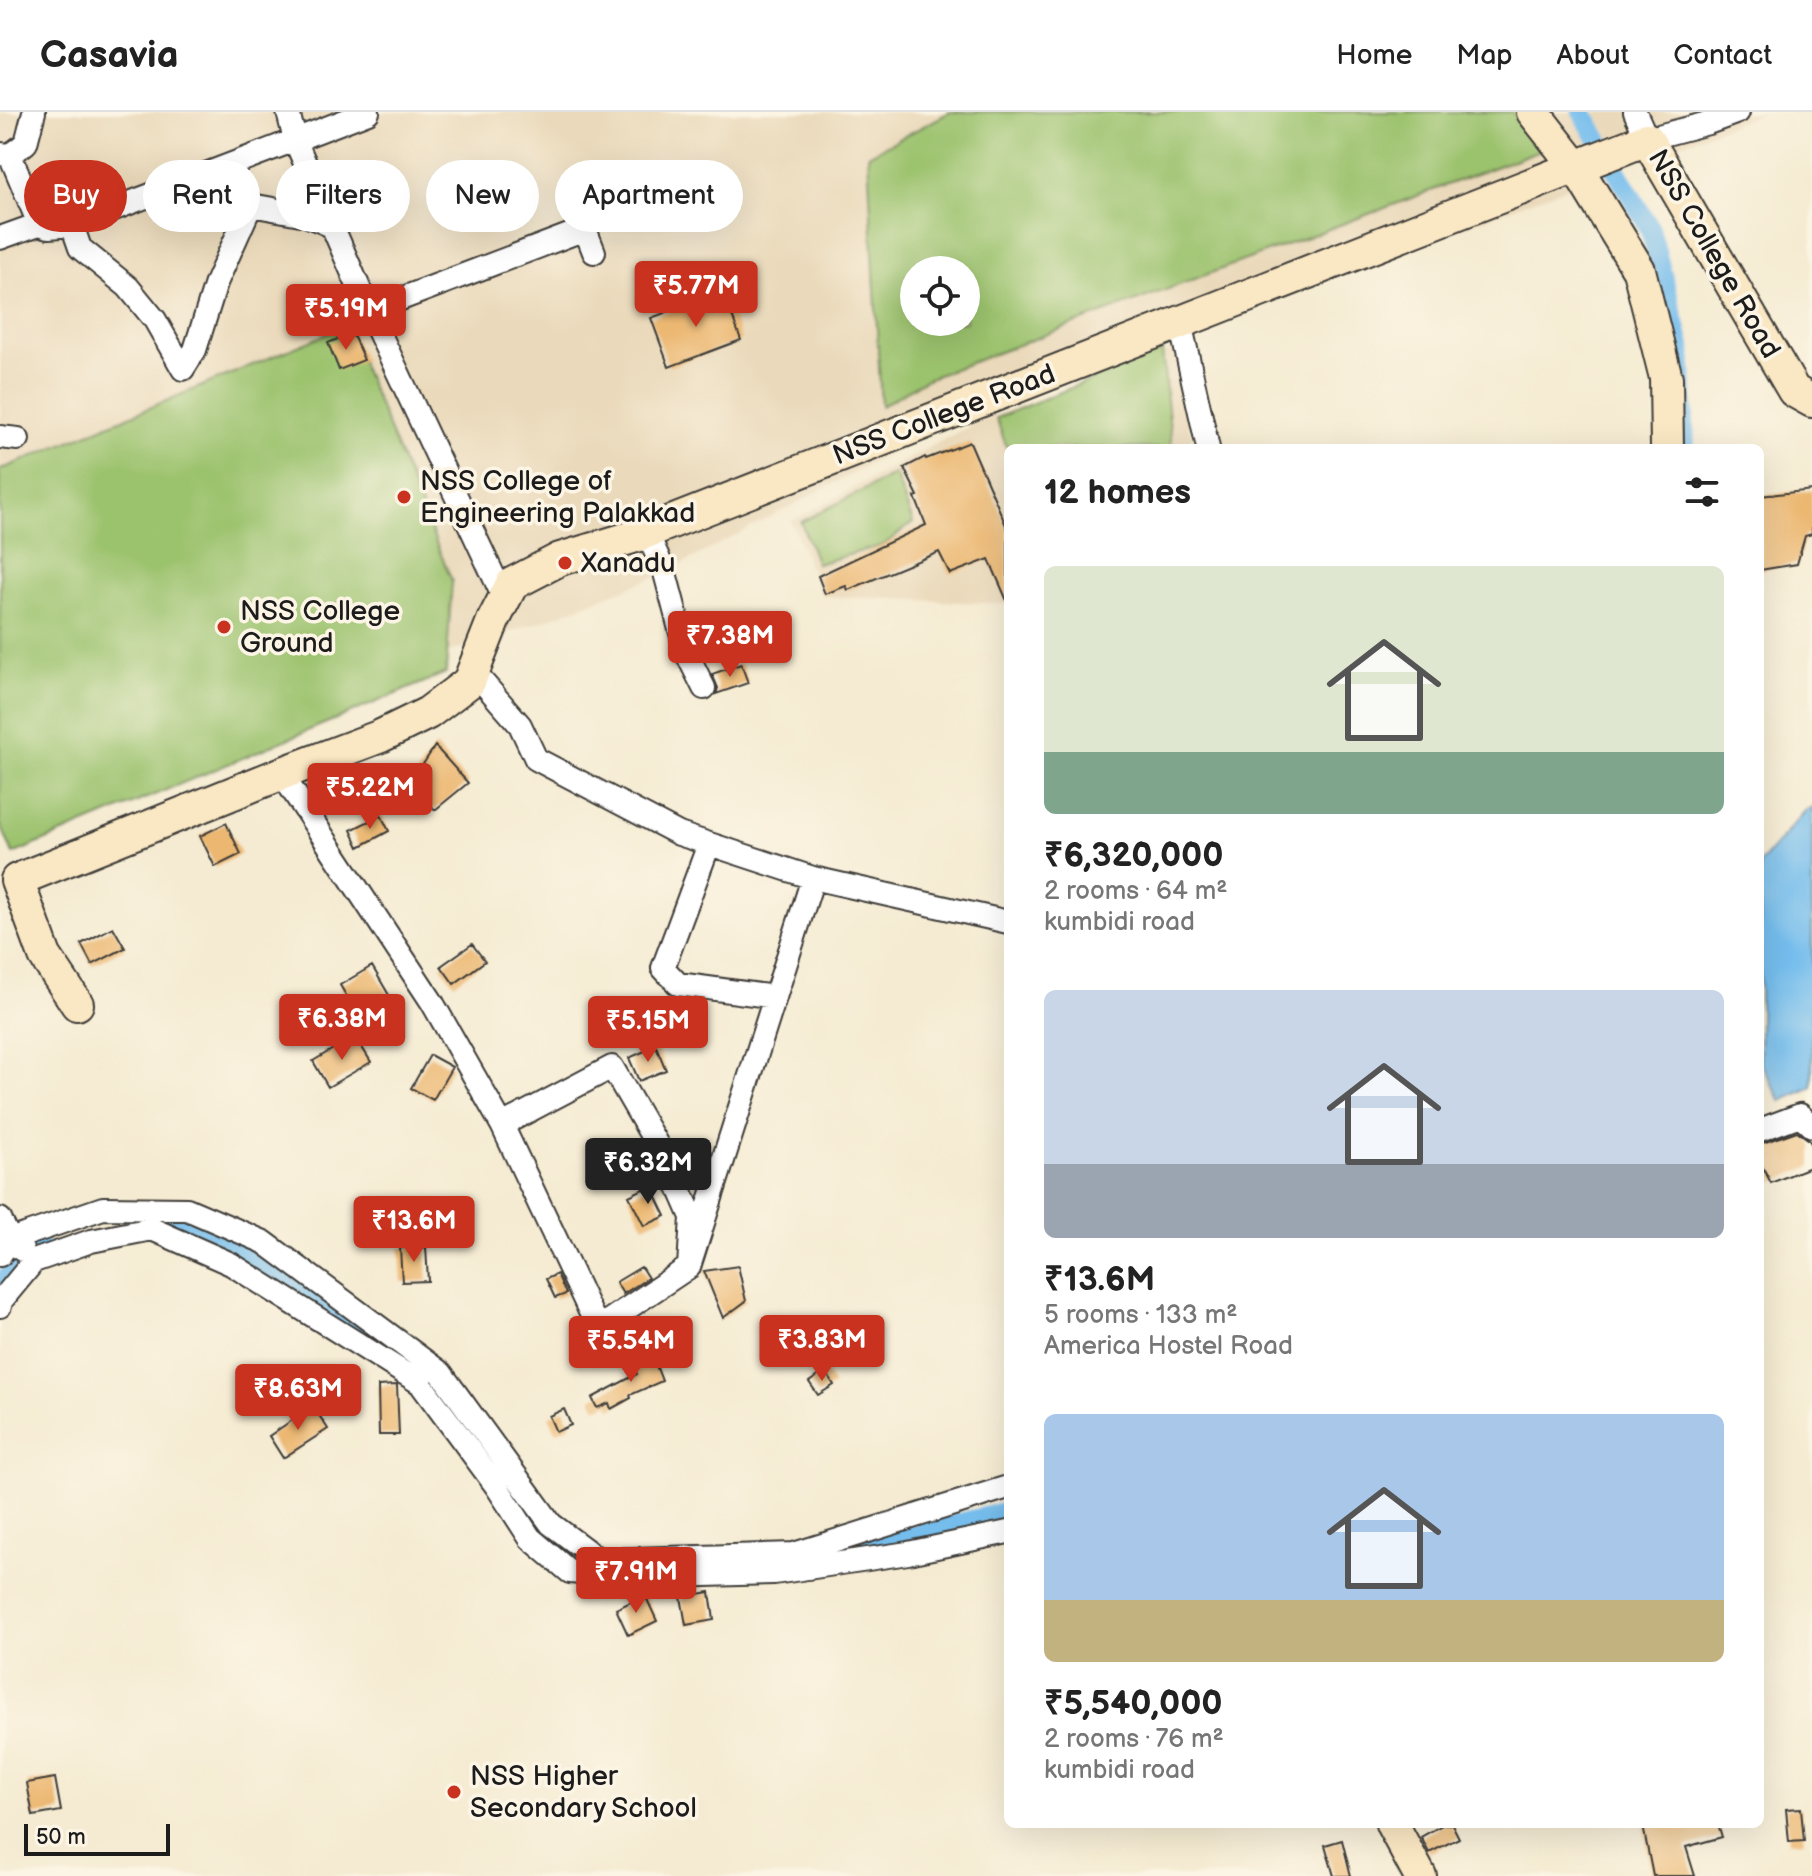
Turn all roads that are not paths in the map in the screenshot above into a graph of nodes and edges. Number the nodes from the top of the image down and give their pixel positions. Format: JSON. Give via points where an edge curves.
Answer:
{"nodes":[{"id":1,"x":34,"y":112,"type":"edge"},
{"id":2,"x":288,"y":112,"type":"edge"},
{"id":3,"x":368,"y":112,"type":"edge"},
{"id":4,"x":1533,"y":112,"type":"edge"},
{"id":5,"x":1738,"y":112,"type":"edge"},
{"id":6,"x":1638,"y":131,"type":"edge"},
{"id":7,"x":295,"y":140,"type":"junction"},
{"id":8,"x":5,"y":155,"type":"edge"},
{"id":9,"x":304,"y":160,"type":"edge"},
{"id":10,"x":1582,"y":164,"type":"junction"},
{"id":11,"x":24,"y":194,"type":"edge"},
{"id":12,"x":127,"y":204,"type":"edge"},
{"id":13,"x":276,"y":210,"type":"edge"},
{"id":14,"x":24,"y":229,"type":"edge"},
{"id":15,"x":74,"y":232,"type":"edge"},
{"id":16,"x":335,"y":232,"type":"edge"},
{"id":17,"x":0,"y":238,"type":"edge"},
{"id":18,"x":594,"y":252,"type":"dead end"},
{"id":19,"x":369,"y":311,"type":"junction"},
{"id":20,"x":1180,"y":322,"type":"junction"},
{"id":21,"x":1812,"y":401,"type":"edge"},
{"id":22,"x":1207,"y":444,"type":"edge"},
{"id":23,"x":1667,"y":444,"type":"edge"},
{"id":24,"x":621,"y":540,"type":"junction"},
{"id":25,"x":504,"y":598,"type":"junction"},
{"id":26,"x":473,"y":671,"type":"junction"},
{"id":27,"x":704,"y":688,"type":"dead end"},
{"id":28,"x":283,"y":773,"type":"junction"},
{"id":29,"x":709,"y":844,"type":"junction"},
{"id":30,"x":8,"y":874,"type":"edge"},
{"id":31,"x":813,"y":878,"type":"junction"},
{"id":32,"x":1004,"y":921,"type":"edge"},
{"id":33,"x":775,"y":997,"type":"junction"},
{"id":34,"x":77,"y":1004,"type":"dead end"},
{"id":35,"x":502,"y":1125,"type":"junction"},
{"id":36,"x":1812,"y":1126,"type":"edge"},
{"id":37,"x":1764,"y":1128,"type":"edge"},
{"id":38,"x":0,"y":1219,"type":"edge"},
{"id":39,"x":5,"y":1248,"type":"edge"},
{"id":40,"x":34,"y":1261,"type":"junction"},
{"id":41,"x":689,"y":1267,"type":"junction"},
{"id":42,"x":0,"y":1306,"type":"edge"},
{"id":43,"x":1004,"y":1488,"type":"edge"},
{"id":44,"x":1004,"y":1533,"type":"edge"},
{"id":45,"x":1394,"y":1828,"type":"edge"},
{"id":46,"x":1420,"y":1876,"type":"edge"}],
"edges":[{"from":1,"to":8,"type":"street","via":[[26,143]]},
{"from":2,"to":7,"type":"street"},
{"from":3,"to":7,"type":"street"},
{"from":4,"to":10,"type":"main road"},
{"from":5,"to":6,"type":"street","via":[[1708,123]]},
{"from":6,"to":10,"type":"main road","name":"NSS College Road"},
{"from":6,"to":21,"type":"main road","name":"NSS College Road","via":[[1794,391]]},
{"from":7,"to":9,"type":"street"},
{"from":7,"to":12,"type":"street"},
{"from":8,"to":11,"type":"street"},
{"from":10,"to":20,"type":"main road","name":"NSS College Road"},
{"from":10,"to":23,"type":"main road","via":[[1639,270],[1666,378]]},
{"from":13,"to":15,"type":"street","via":[[251,205],[183,369],[155,320],[128,287],[80,248]]},
{"from":14,"to":17,"type":"street"},
{"from":16,"to":19,"type":"street"},
{"from":18,"to":19,"type":"street","via":[[585,229]]},
{"from":19,"to":25,"type":"street"},
{"from":20,"to":22,"type":"street"},
{"from":20,"to":24,"type":"main road","name":"NSS College Road"},
{"from":24,"to":25,"type":"main road","name":"NSS College Road","via":[[560,559],[512,584]]},
{"from":24,"to":27,"type":"street","via":[[648,535],[665,573],[686,652]]},
{"from":25,"to":26,"type":"main road","name":"NSS College Road"},
{"from":26,"to":28,"type":"main road","name":"NSS College Road","via":[[469,682],[428,713]]},
{"from":26,"to":29,"type":"street","via":[[520,725],[536,759],[679,834]]},
{"from":28,"to":30,"type":"main road","name":"NSS College Road"},
{"from":28,"to":35,"type":"street","via":[[432,1002]]},
{"from":29,"to":31,"type":"street"},
{"from":29,"to":33,"type":"street","via":[[663,968],[678,984]]},
{"from":30,"to":34,"type":"main road","via":[[45,956]]},
{"from":31,"to":32,"type":"street"},
{"from":31,"to":33,"type":"street"},
{"from":33,"to":41,"type":"street"},
{"from":35,"to":41,"type":"street","via":[[595,1322],[607,1322]]},
{"from":35,"to":41,"type":"street","via":[[612,1067],[671,1169],[692,1217]]},
{"from":36,"to":37,"type":"street","via":[[1800,1115]]},
{"from":38,"to":39,"type":"street"},
{"from":39,"to":40,"type":"street"},
{"from":39,"to":43,"type":"street","via":[[103,1208],[187,1209],[264,1242],[441,1373],[551,1524],[599,1560],[794,1554]]},
{"from":40,"to":42,"type":"street"},
{"from":40,"to":44,"type":"street","via":[[91,1241],[152,1229],[231,1264],[420,1383],[530,1538],[570,1572],[647,1579],[774,1573]]},
{"from":45,"to":46,"type":"main road"}]}
